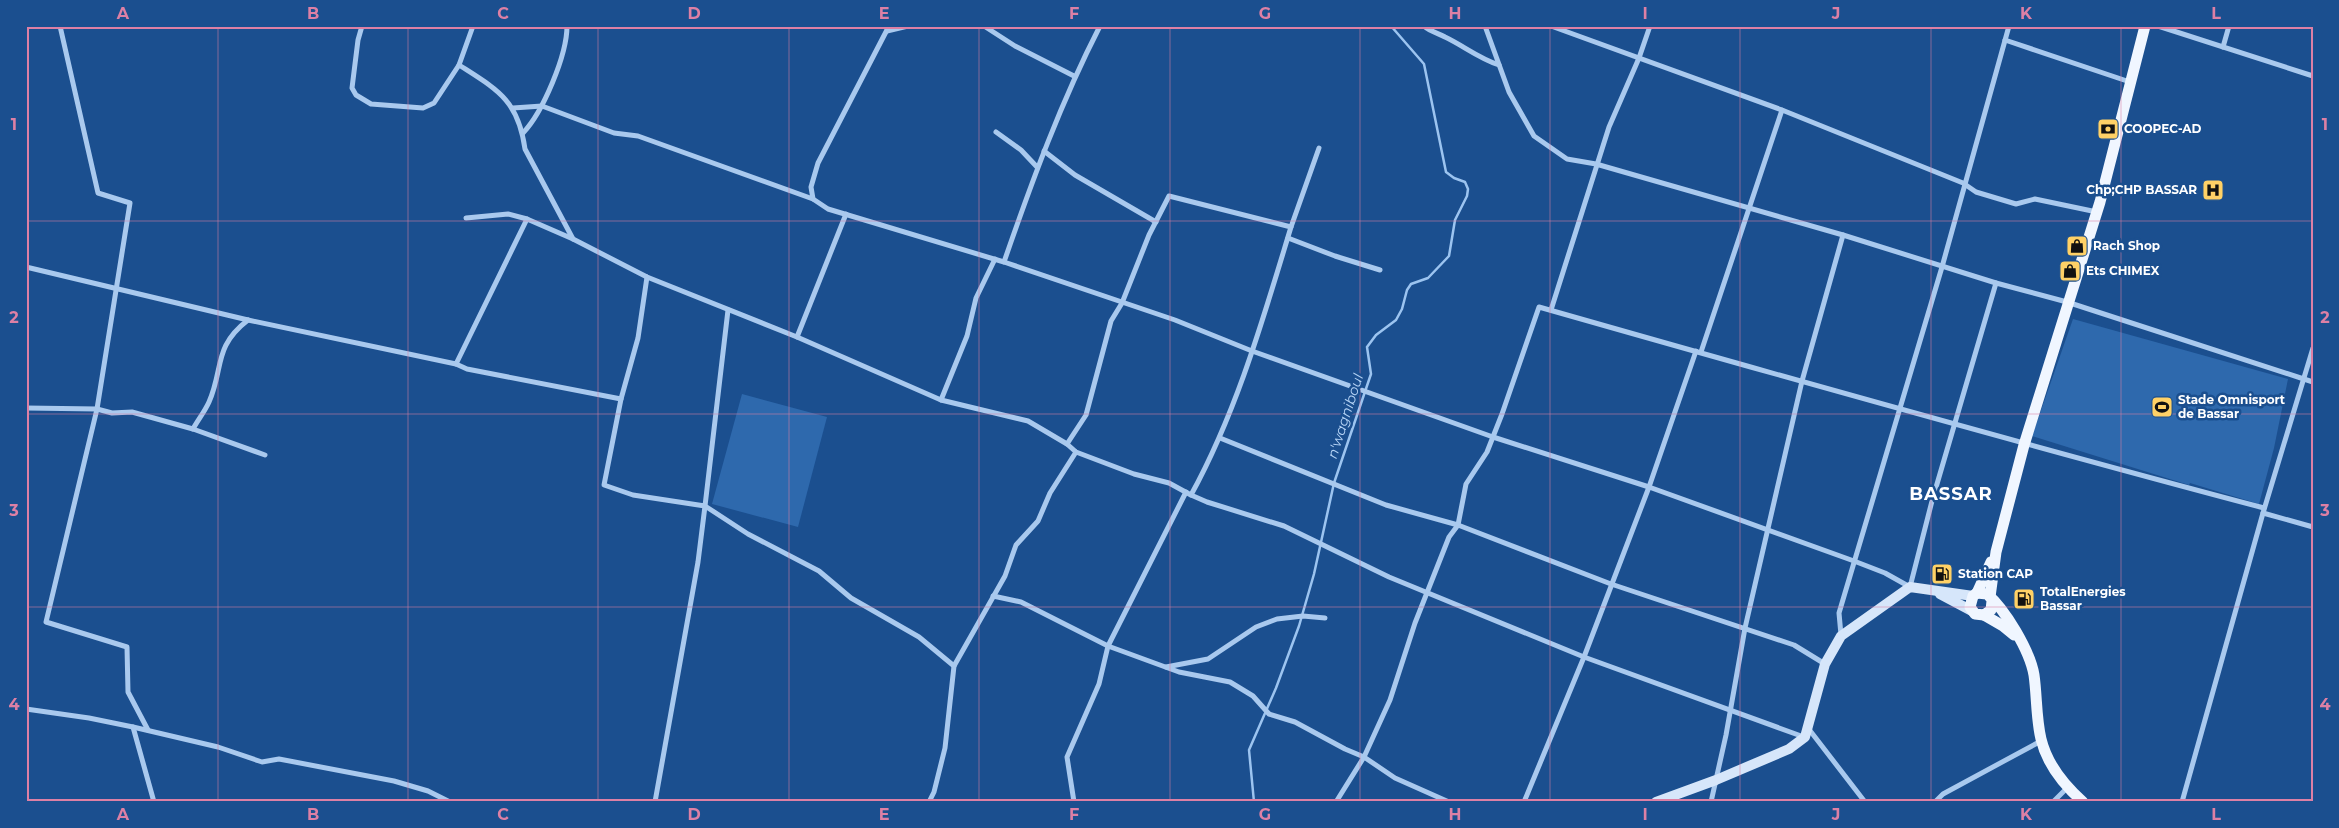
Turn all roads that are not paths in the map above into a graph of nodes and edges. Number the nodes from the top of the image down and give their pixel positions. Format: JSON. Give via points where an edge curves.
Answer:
{"nodes":[{"id":1,"x":60,"y":26,"type":"edge"},
{"id":2,"x":362,"y":26,"type":"edge"},
{"id":3,"x":473,"y":26,"type":"edge"},
{"id":4,"x":567,"y":26,"type":"edge"},
{"id":5,"x":908,"y":26,"type":"edge"},
{"id":6,"x":984,"y":26,"type":"edge"},
{"id":7,"x":1100,"y":26,"type":"edge"},
{"id":8,"x":1424,"y":26,"type":"edge"},
{"id":9,"x":1485,"y":26,"type":"edge"},
{"id":10,"x":1551,"y":26,"type":"edge"},
{"id":11,"x":1650,"y":26,"type":"edge"},
{"id":12,"x":2008,"y":26,"type":"edge"},
{"id":13,"x":2145,"y":26,"type":"edge"},
{"id":14,"x":2158,"y":26,"type":"edge"},
{"id":15,"x":2229,"y":26,"type":"edge"},
{"id":16,"x":888,"y":28,"type":"edge"},
{"id":17,"x":2004,"y":40,"type":"junction"},
{"id":18,"x":2223,"y":47,"type":"junction"},
{"id":19,"x":1639,"y":58,"type":"junction"},
{"id":20,"x":1499,"y":64,"type":"junction"},
{"id":21,"x":459,"y":65,"type":"junction"},
{"id":22,"x":1074,"y":76,"type":"junction"},
{"id":23,"x":2313,"y":76,"type":"edge"},
{"id":24,"x":2130,"y":82,"type":"junction"},
{"id":25,"x":542,"y":106,"type":"junction"},
{"id":26,"x":513,"y":108,"type":"junction"},
{"id":27,"x":1782,"y":110,"type":"junction"},
{"id":28,"x":996,"y":132,"type":"dead end"},
{"id":29,"x":523,"y":133,"type":"junction"},
{"id":30,"x":1319,"y":148,"type":"dead end"},
{"id":31,"x":1044,"y":151,"type":"junction"},
{"id":32,"x":1596,"y":164,"type":"junction"},
{"id":33,"x":1038,"y":167,"type":"junction"},
{"id":34,"x":1963,"y":183,"type":"junction"},
{"id":35,"x":814,"y":199,"type":"junction"},
{"id":36,"x":1750,"y":209,"type":"junction"},
{"id":37,"x":2097,"y":212,"type":"junction"},
{"id":38,"x":846,"y":214,"type":"junction"},
{"id":39,"x":466,"y":218,"type":"dead end"},
{"id":40,"x":527,"y":219,"type":"junction"},
{"id":41,"x":1156,"y":222,"type":"junction"},
{"id":42,"x":1291,"y":227,"type":"junction"},
{"id":43,"x":1843,"y":235,"type":"junction"},
{"id":44,"x":1288,"y":238,"type":"junction"},
{"id":45,"x":573,"y":239,"type":"junction"},
{"id":46,"x":995,"y":259,"type":"junction"},
{"id":47,"x":1004,"y":262,"type":"junction"},
{"id":48,"x":26,"y":266,"type":"edge"},
{"id":49,"x":1942,"y":267,"type":"junction"},
{"id":50,"x":1380,"y":270,"type":"dead end"},
{"id":51,"x":647,"y":277,"type":"junction"},
{"id":52,"x":1996,"y":283,"type":"junction"},
{"id":53,"x":116,"y":287,"type":"junction"},
{"id":54,"x":2067,"y":302,"type":"junction"},
{"id":55,"x":1122,"y":303,"type":"junction"},
{"id":56,"x":728,"y":310,"type":"junction"},
{"id":57,"x":1551,"y":310,"type":"junction"},
{"id":58,"x":248,"y":320,"type":"junction"},
{"id":59,"x":797,"y":338,"type":"junction"},
{"id":60,"x":2313,"y":348,"type":"edge"},
{"id":61,"x":1252,"y":350,"type":"junction"},
{"id":62,"x":1699,"y":352,"type":"junction"},
{"id":63,"x":456,"y":364,"type":"junction"},
{"id":64,"x":2303,"y":380,"type":"junction"},
{"id":65,"x":1802,"y":381,"type":"junction"},
{"id":66,"x":2313,"y":382,"type":"edge"},
{"id":67,"x":620,"y":399,"type":"junction"},
{"id":68,"x":941,"y":400,"type":"junction"},
{"id":69,"x":1900,"y":407,"type":"junction"},
{"id":70,"x":26,"y":408,"type":"edge"},
{"id":71,"x":97,"y":409,"type":"junction"},
{"id":72,"x":1955,"y":424,"type":"junction"},
{"id":73,"x":193,"y":429,"type":"junction"},
{"id":74,"x":1492,"y":436,"type":"junction"},
{"id":75,"x":1220,"y":438,"type":"junction"},
{"id":76,"x":1067,"y":444,"type":"junction"},
{"id":77,"x":2024,"y":444,"type":"junction"},
{"id":78,"x":1076,"y":452,"type":"junction"},
{"id":79,"x":265,"y":455,"type":"dead end"},
{"id":80,"x":1649,"y":487,"type":"junction"},
{"id":81,"x":1189,"y":493,"type":"junction"},
{"id":82,"x":705,"y":506,"type":"junction"},
{"id":83,"x":2263,"y":510,"type":"junction"},
{"id":84,"x":1458,"y":525,"type":"junction"},
{"id":85,"x":2313,"y":527,"type":"edge"},
{"id":86,"x":1768,"y":532,"type":"junction"},
{"id":87,"x":1996,"y":552,"type":"junction"},
{"id":88,"x":1854,"y":560,"type":"junction"},
{"id":89,"x":1611,"y":584,"type":"junction"},
{"id":90,"x":1910,"y":587,"type":"junction"},
{"id":91,"x":1932,"y":590,"type":"junction"},
{"id":92,"x":1427,"y":593,"type":"junction"},
{"id":93,"x":1975,"y":594,"type":"junction"},
{"id":94,"x":993,"y":596,"type":"junction"},
{"id":95,"x":1991,"y":599,"type":"junction"},
{"id":96,"x":1972,"y":611,"type":"junction"},
{"id":97,"x":1984,"y":615,"type":"junction"},
{"id":98,"x":1325,"y":618,"type":"dead end"},
{"id":99,"x":1744,"y":628,"type":"junction"},
{"id":100,"x":1841,"y":636,"type":"junction"},
{"id":101,"x":2018,"y":638,"type":"junction"},
{"id":102,"x":1108,"y":646,"type":"junction"},
{"id":103,"x":1584,"y":657,"type":"junction"},
{"id":104,"x":1825,"y":664,"type":"junction"},
{"id":105,"x":954,"y":666,"type":"junction"},
{"id":106,"x":1165,"y":667,"type":"junction"},
{"id":107,"x":26,"y":709,"type":"edge"},
{"id":108,"x":1730,"y":711,"type":"junction"},
{"id":109,"x":133,"y":727,"type":"junction"},
{"id":110,"x":148,"y":730,"type":"junction"},
{"id":111,"x":1807,"y":732,"type":"junction"},
{"id":112,"x":2042,"y":741,"type":"junction"},
{"id":113,"x":1364,"y":757,"type":"junction"},
{"id":114,"x":1716,"y":780,"type":"junction"},
{"id":115,"x":2067,"y":788,"type":"junction"},
{"id":116,"x":154,"y":802,"type":"edge"},
{"id":117,"x":450,"y":802,"type":"edge"},
{"id":118,"x":655,"y":802,"type":"edge"},
{"id":119,"x":929,"y":802,"type":"edge"},
{"id":120,"x":1074,"y":802,"type":"edge"},
{"id":121,"x":1336,"y":802,"type":"edge"},
{"id":122,"x":1449,"y":802,"type":"edge"},
{"id":123,"x":1524,"y":802,"type":"edge"},
{"id":124,"x":1656,"y":802,"type":"edge"},
{"id":125,"x":1710,"y":802,"type":"edge"},
{"id":126,"x":1865,"y":802,"type":"edge"},
{"id":127,"x":1935,"y":802,"type":"edge"},
{"id":128,"x":2053,"y":802,"type":"edge"},
{"id":129,"x":2083,"y":802,"type":"edge"},
{"id":130,"x":2182,"y":802,"type":"edge"}],
"edges":[{"from":1,"to":53,"type":"street","via":[[98,192],[130,203]]},
{"from":2,"to":21,"type":"street","via":[[352,88],[356,95],[371,104],[423,108],[434,102]]},
{"from":3,"to":21,"type":"street"},
{"from":4,"to":25,"type":"street","via":[[567,39]]},
{"from":5,"to":16,"type":"street"},
{"from":6,"to":22,"type":"street"},
{"from":7,"to":22,"type":"street"},
{"from":8,"to":20,"type":"street","via":[[1475,55]]},
{"from":9,"to":20,"type":"street"},
{"from":10,"to":19,"type":"street"},
{"from":11,"to":19,"type":"street"},
{"from":12,"to":17,"type":"street"},
{"from":13,"to":24,"type":"main road"},
{"from":14,"to":18,"type":"street"},
{"from":15,"to":18,"type":"street"},
{"from":16,"to":35,"type":"street","via":[[818,163],[811,187]]},
{"from":17,"to":24,"type":"street"},
{"from":17,"to":34,"type":"street"},
{"from":18,"to":23,"type":"street"},
{"from":19,"to":27,"type":"street"},
{"from":19,"to":32,"type":"street","via":[[1608,127]]},
{"from":20,"to":32,"type":"street","via":[[1508,92],[1534,136],[1567,159]]},
{"from":21,"to":26,"type":"street","via":[[498,90]]},
{"from":22,"to":31,"type":"street"},
{"from":24,"to":37,"type":"main road"},
{"from":25,"to":26,"type":"street"},
{"from":25,"to":29,"type":"street"},
{"from":25,"to":35,"type":"street","via":[[614,133],[638,136]]},
{"from":26,"to":29,"type":"street"},
{"from":27,"to":34,"type":"street"},
{"from":27,"to":36,"type":"street"},
{"from":28,"to":33,"type":"street"},
{"from":29,"to":45,"type":"street","via":[[525,149]]},
{"from":30,"to":42,"type":"street"},
{"from":31,"to":33,"type":"street"},
{"from":31,"to":41,"type":"street","via":[[1075,175]]},
{"from":32,"to":36,"type":"street"},
{"from":32,"to":57,"type":"street"},
{"from":33,"to":47,"type":"street"},
{"from":34,"to":37,"type":"street","via":[[1976,192],[2016,204],[2035,199]]},
{"from":34,"to":49,"type":"street"},
{"from":35,"to":38,"type":"street","via":[[828,209]]},
{"from":36,"to":43,"type":"street"},
{"from":36,"to":62,"type":"street"},
{"from":37,"to":54,"type":"main road"},
{"from":38,"to":46,"type":"street"},
{"from":38,"to":59,"type":"street"},
{"from":39,"to":40,"type":"street","via":[[508,214]]},
{"from":40,"to":45,"type":"street"},
{"from":40,"to":63,"type":"street"},
{"from":41,"to":42,"type":"street","via":[[1169,196]]},
{"from":41,"to":55,"type":"street"},
{"from":42,"to":44,"type":"street"},
{"from":43,"to":49,"type":"street"},
{"from":43,"to":65,"type":"street"},
{"from":44,"to":50,"type":"street"},
{"from":44,"to":61,"type":"street"},
{"from":45,"to":51,"type":"street"},
{"from":46,"to":47,"type":"street"},
{"from":46,"to":68,"type":"street","via":[[976,298],[967,336]]},
{"from":47,"to":55,"type":"street"},
{"from":48,"to":53,"type":"street"},
{"from":49,"to":52,"type":"street"},
{"from":49,"to":69,"type":"street"},
{"from":51,"to":56,"type":"street"},
{"from":51,"to":67,"type":"street","via":[[638,338]]},
{"from":52,"to":54,"type":"street"},
{"from":52,"to":72,"type":"street"},
{"from":53,"to":58,"type":"street"},
{"from":53,"to":71,"type":"street"},
{"from":54,"to":64,"type":"street"},
{"from":54,"to":77,"type":"main road"},
{"from":55,"to":61,"type":"street"},
{"from":55,"to":76,"type":"street","via":[[1111,321],[1086,415]]},
{"from":56,"to":59,"type":"street"},
{"from":56,"to":82,"type":"street"},
{"from":57,"to":62,"type":"street"},
{"from":57,"to":74,"type":"street","via":[[1540,307]]},
{"from":58,"to":63,"type":"street"},
{"from":58,"to":73,"type":"street","via":[[235,331],[220,354],[209,401]]},
{"from":59,"to":68,"type":"street"},
{"from":60,"to":64,"type":"street"},
{"from":61,"to":74,"type":"street"},
{"from":61,"to":75,"type":"street"},
{"from":62,"to":65,"type":"street"},
{"from":62,"to":80,"type":"street"},
{"from":63,"to":67,"type":"street"},
{"from":64,"to":66,"type":"street"},
{"from":64,"to":83,"type":"street"},
{"from":65,"to":69,"type":"street"},
{"from":65,"to":86,"type":"street"},
{"from":67,"to":82,"type":"street","via":[[604,485],[633,495]]},
{"from":68,"to":76,"type":"street","via":[[1028,422]]},
{"from":69,"to":72,"type":"street"},
{"from":69,"to":88,"type":"street"},
{"from":70,"to":71,"type":"street"},
{"from":71,"to":73,"type":"street","via":[[112,413],[132,412]]},
{"from":71,"to":110,"type":"street","via":[[46,622],[127,648],[128,692]]},
{"from":72,"to":77,"type":"street"},
{"from":72,"to":90,"type":"street"},
{"from":73,"to":79,"type":"street"},
{"from":74,"to":80,"type":"street"},
{"from":74,"to":84,"type":"street","via":[[1487,452],[1466,484]]},
{"from":75,"to":81,"type":"street"},
{"from":75,"to":84,"type":"street","via":[[1386,505]]},
{"from":76,"to":78,"type":"street"},
{"from":77,"to":83,"type":"street"},
{"from":77,"to":87,"type":"main road"},
{"from":78,"to":81,"type":"street","via":[[1134,474],[1169,483]]},
{"from":78,"to":94,"type":"street","via":[[1050,493],[1038,521],[1016,545],[1005,576]]},
{"from":80,"to":86,"type":"street"},
{"from":80,"to":89,"type":"street"},
{"from":81,"to":92,"type":"street","via":[[1207,502],[1284,526]]},
{"from":81,"to":102,"type":"street"},
{"from":82,"to":105,"type":"street","via":[[748,534],[819,571],[851,598],[919,637]]},
{"from":82,"to":118,"type":"street"},
{"from":83,"to":85,"type":"street"},
{"from":83,"to":130,"type":"street"},
{"from":84,"to":89,"type":"street"},
{"from":84,"to":92,"type":"street","via":[[1449,537]]},
{"from":86,"to":88,"type":"street"},
{"from":86,"to":99,"type":"street"},
{"from":87,"to":93,"type":"main road"},
{"from":87,"to":95,"type":"main road"},
{"from":88,"to":90,"type":"street"},
{"from":88,"to":100,"type":"street","via":[[1839,613]]},
{"from":89,"to":99,"type":"street"},
{"from":89,"to":103,"type":"street"},
{"from":90,"to":91,"type":"street"},
{"from":90,"to":100,"type":"street"},
{"from":91,"to":93,"type":"street"},
{"from":91,"to":96,"type":"street"},
{"from":92,"to":103,"type":"street"},
{"from":92,"to":113,"type":"street","via":[[1390,700]]},
{"from":93,"to":95,"type":"main road","via":[[1987,594]]},
{"from":93,"to":96,"type":"main road","via":[[1970,603]]},
{"from":94,"to":102,"type":"street","via":[[1021,602]]},
{"from":94,"to":105,"type":"street"},
{"from":95,"to":97,"type":"main road","via":[[1991,610]]},
{"from":95,"to":101,"type":"main road","via":[[2008,617]]},
{"from":96,"to":97,"type":"main road"},
{"from":97,"to":101,"type":"main road"},
{"from":98,"to":106,"type":"street","via":[[1277,619],[1256,627],[1208,658]]},
{"from":99,"to":104,"type":"street","via":[[1794,645]]},
{"from":99,"to":108,"type":"street"},
{"from":100,"to":104,"type":"street"},
{"from":101,"to":112,"type":"main road","via":[[2034,674]]},
{"from":102,"to":106,"type":"street"},
{"from":102,"to":120,"type":"street","via":[[1099,684],[1067,757]]},
{"from":103,"to":108,"type":"street"},
{"from":103,"to":123,"type":"street"},
{"from":104,"to":111,"type":"street"},
{"from":105,"to":119,"type":"street","via":[[945,748]]},
{"from":106,"to":113,"type":"street","via":[[1230,682],[1253,696],[1269,714],[1295,722]]},
{"from":107,"to":109,"type":"street"},
{"from":108,"to":111,"type":"street"},
{"from":108,"to":114,"type":"street"},
{"from":109,"to":110,"type":"street"},
{"from":109,"to":116,"type":"street"},
{"from":110,"to":117,"type":"street","via":[[218,747],[262,762],[279,759],[394,781],[428,791]]},
{"from":111,"to":114,"type":"street","via":[[1790,749]]},
{"from":111,"to":126,"type":"street"},
{"from":112,"to":115,"type":"main road"},
{"from":112,"to":127,"type":"street","via":[[1943,794]]},
{"from":113,"to":121,"type":"street"},
{"from":113,"to":122,"type":"street","via":[[1394,778]]},
{"from":114,"to":124,"type":"street"},
{"from":114,"to":125,"type":"street"},
{"from":115,"to":128,"type":"street"},
{"from":115,"to":129,"type":"main road"}]}
